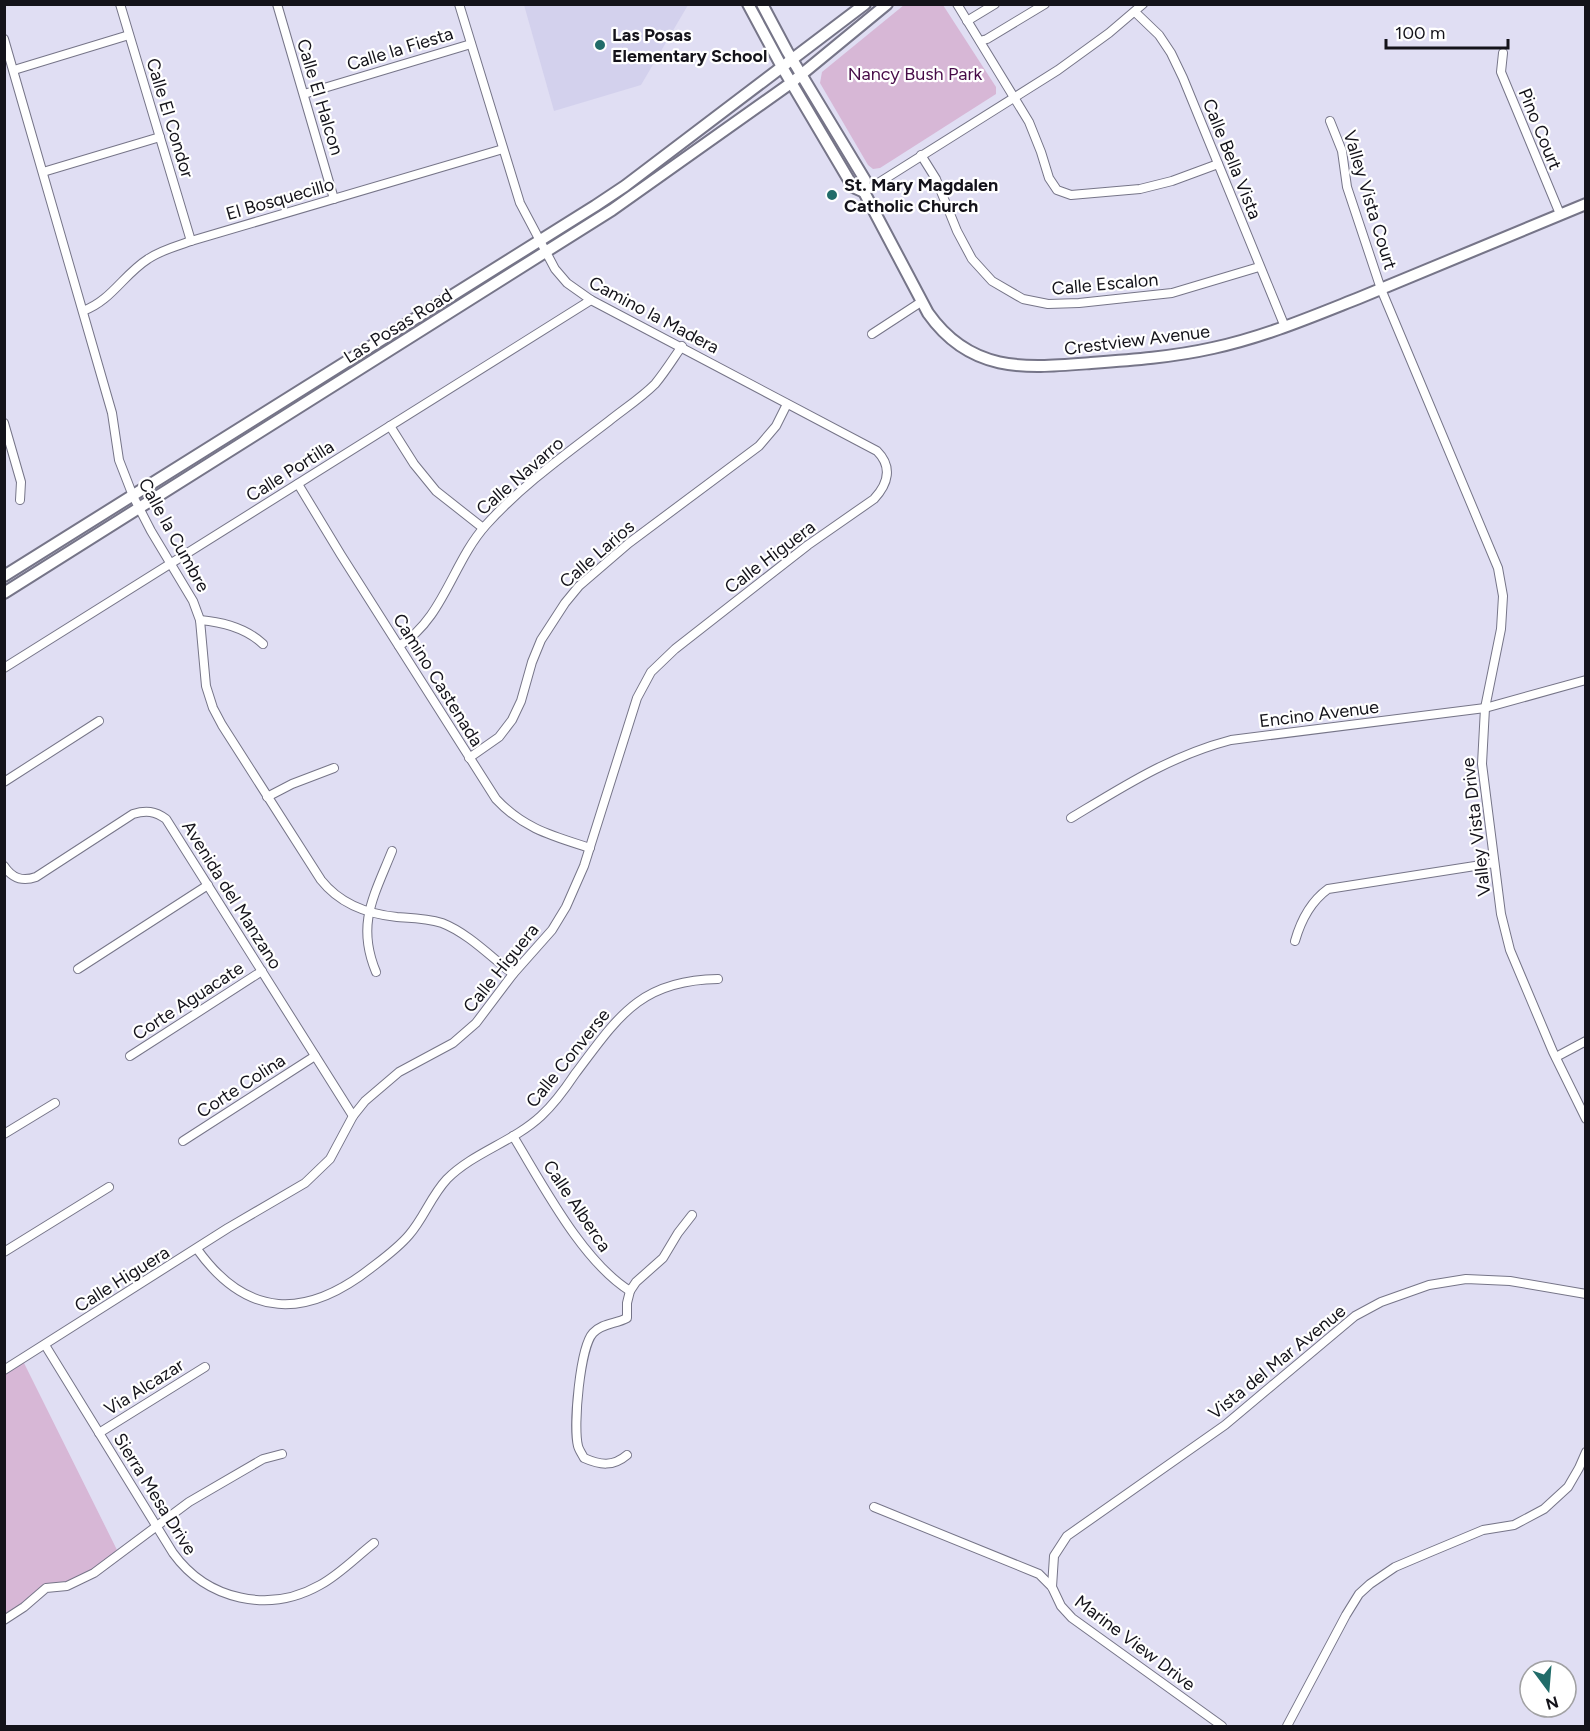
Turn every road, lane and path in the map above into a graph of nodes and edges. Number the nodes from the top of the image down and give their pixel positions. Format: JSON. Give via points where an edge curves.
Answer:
{"nodes":[{"id":1,"x":120,"y":4,"type":"edge"},
{"id":2,"x":277,"y":4,"type":"edge"},
{"id":3,"x":459,"y":4,"type":"edge"},
{"id":4,"x":748,"y":4,"type":"edge"},
{"id":5,"x":762,"y":4,"type":"edge"},
{"id":6,"x":865,"y":4,"type":"edge"},
{"id":7,"x":887,"y":4,"type":"edge"},
{"id":8,"x":957,"y":4,"type":"edge"},
{"id":9,"x":995,"y":4,"type":"edge"},
{"id":10,"x":1045,"y":4,"type":"edge"},
{"id":11,"x":1143,"y":4,"type":"edge"},
{"id":12,"x":1135,"y":12,"type":"junction"},
{"id":13,"x":967,"y":21,"type":"junction"},
{"id":14,"x":129,"y":35,"type":"junction"},
{"id":15,"x":4,"y":39,"type":"edge"},
{"id":16,"x":980,"y":41,"type":"junction"},
{"id":17,"x":471,"y":44,"type":"junction"},
{"id":18,"x":1503,"y":53,"type":"dead end"},
{"id":19,"x":792,"y":59,"type":"junction"},
{"id":20,"x":782,"y":67,"type":"junction"},
{"id":21,"x":14,"y":70,"type":"junction"},
{"id":22,"x":802,"y":75,"type":"junction"},
{"id":23,"x":791,"y":83,"type":"junction"},
{"id":24,"x":304,"y":94,"type":"junction"},
{"id":25,"x":1014,"y":98,"type":"junction"},
{"id":26,"x":1329,"y":120,"type":"dead end"},
{"id":27,"x":160,"y":137,"type":"junction"},
{"id":28,"x":503,"y":149,"type":"junction"},
{"id":29,"x":921,"y":155,"type":"junction"},
{"id":30,"x":1218,"y":164,"type":"junction"},
{"id":31,"x":43,"y":171,"type":"junction"},
{"id":32,"x":864,"y":192,"type":"junction"},
{"id":33,"x":334,"y":199,"type":"junction"},
{"id":34,"x":1586,"y":204,"type":"edge"},
{"id":35,"x":1560,"y":214,"type":"junction"},
{"id":36,"x":191,"y":241,"type":"junction"},
{"id":37,"x":539,"y":242,"type":"junction"},
{"id":38,"x":545,"y":253,"type":"junction"},
{"id":39,"x":1259,"y":267,"type":"junction"},
{"id":40,"x":1382,"y":289,"type":"junction"},
{"id":41,"x":591,"y":300,"type":"junction"},
{"id":42,"x":921,"y":302,"type":"junction"},
{"id":43,"x":83,"y":310,"type":"junction"},
{"id":44,"x":1285,"y":327,"type":"junction"},
{"id":45,"x":872,"y":334,"type":"dead end"},
{"id":46,"x":682,"y":346,"type":"junction"},
{"id":47,"x":787,"y":404,"type":"junction"},
{"id":48,"x":4,"y":423,"type":"edge"},
{"id":49,"x":390,"y":426,"type":"junction"},
{"id":50,"x":888,"y":473,"type":"joint"},
{"id":51,"x":298,"y":484,"type":"junction"},
{"id":52,"x":133,"y":496,"type":"junction"},
{"id":53,"x":20,"y":500,"type":"dead end"},
{"id":54,"x":139,"y":510,"type":"junction"},
{"id":55,"x":483,"y":528,"type":"junction"},
{"id":56,"x":171,"y":563,"type":"junction"},
{"id":57,"x":4,"y":576,"type":"edge"},
{"id":58,"x":4,"y":593,"type":"edge"},
{"id":59,"x":200,"y":620,"type":"junction"},
{"id":60,"x":263,"y":644,"type":"dead end"},
{"id":61,"x":399,"y":646,"type":"junction"},
{"id":62,"x":4,"y":668,"type":"edge"},
{"id":63,"x":1586,"y":680,"type":"edge"},
{"id":64,"x":1485,"y":708,"type":"junction"},
{"id":65,"x":99,"y":721,"type":"dead end"},
{"id":66,"x":469,"y":758,"type":"junction"},
{"id":67,"x":334,"y":768,"type":"dead end"},
{"id":68,"x":4,"y":782,"type":"edge"},
{"id":69,"x":267,"y":797,"type":"junction"},
{"id":70,"x":1071,"y":818,"type":"dead end"},
{"id":71,"x":590,"y":848,"type":"junction"},
{"id":72,"x":392,"y":851,"type":"dead end"},
{"id":73,"x":1494,"y":862,"type":"junction"},
{"id":74,"x":4,"y":867,"type":"edge"},
{"id":75,"x":208,"y":885,"type":"junction"},
{"id":76,"x":369,"y":912,"type":"junction"},
{"id":77,"x":1295,"y":941,"type":"dead end"},
{"id":78,"x":78,"y":969,"type":"dead end"},
{"id":79,"x":262,"y":971,"type":"junction"},
{"id":80,"x":376,"y":972,"type":"dead end"},
{"id":81,"x":513,"y":974,"type":"junction"},
{"id":82,"x":718,"y":979,"type":"dead end"},
{"id":83,"x":1586,"y":1041,"type":"edge"},
{"id":84,"x":130,"y":1056,"type":"dead end"},
{"id":85,"x":315,"y":1056,"type":"junction"},
{"id":86,"x":1556,"y":1057,"type":"junction"},
{"id":87,"x":55,"y":1103,"type":"dead end"},
{"id":88,"x":353,"y":1116,"type":"junction"},
{"id":89,"x":1586,"y":1119,"type":"edge"},
{"id":90,"x":4,"y":1134,"type":"edge"},
{"id":91,"x":513,"y":1136,"type":"junction"},
{"id":92,"x":183,"y":1141,"type":"dead end"},
{"id":93,"x":109,"y":1187,"type":"dead end"},
{"id":94,"x":692,"y":1215,"type":"dead end"},
{"id":95,"x":197,"y":1249,"type":"junction"},
{"id":96,"x":5,"y":1250,"type":"edge"},
{"id":97,"x":630,"y":1291,"type":"junction"},
{"id":98,"x":1586,"y":1294,"type":"edge"},
{"id":99,"x":45,"y":1345,"type":"junction"},
{"id":100,"x":205,"y":1367,"type":"dead end"},
{"id":101,"x":4,"y":1370,"type":"edge"},
{"id":102,"x":99,"y":1433,"type":"junction"},
{"id":103,"x":1586,"y":1452,"type":"edge"},
{"id":104,"x":282,"y":1454,"type":"dead end"},
{"id":105,"x":627,"y":1455,"type":"dead end"},
{"id":106,"x":874,"y":1507,"type":"dead end"},
{"id":107,"x":155,"y":1528,"type":"junction"},
{"id":108,"x":374,"y":1543,"type":"dead end"},
{"id":109,"x":1052,"y":1587,"type":"junction"},
{"id":110,"x":4,"y":1620,"type":"edge"},
{"id":111,"x":1222,"y":1726,"type":"edge"},
{"id":112,"x":1287,"y":1726,"type":"edge"}],
"edges":[{"from":1,"to":14,"type":"street","name":"Calle El Condor"},
{"from":2,"to":24,"type":"street","name":"Calle El Halcon"},
{"from":3,"to":17,"type":"street","name":"Camino la Madera"},
{"from":4,"to":20,"type":"main road","name":"Crestview Avenue"},
{"from":5,"to":19,"type":"main road","name":"Crestview Avenue"},
{"from":6,"to":19,"type":"main road","name":"Las Posas Road"},
{"from":7,"to":22,"type":"main road","name":"Las Posas Road"},
{"from":8,"to":13,"type":"street"},
{"from":9,"to":13,"type":"street"},
{"from":10,"to":16,"type":"street"},
{"from":11,"to":12,"type":"street"},
{"from":12,"to":25,"type":"street","via":[[1082,54]]},
{"from":12,"to":30,"type":"street","name":"Calle Bella Vista","via":[[1171,53]]},
{"from":13,"to":16,"type":"street"},
{"from":14,"to":21,"type":"street"},
{"from":14,"to":27,"type":"street","name":"Calle El Condor"},
{"from":15,"to":21,"type":"street","name":"Calle la Cumbre"},
{"from":16,"to":25,"type":"street"},
{"from":17,"to":24,"type":"street","name":"Calle la Fiesta"},
{"from":17,"to":28,"type":"street","name":"Camino la Madera"},
{"from":18,"to":35,"type":"street","name":"Pino Court","via":[[1501,72]]},
{"from":19,"to":20,"type":"main road","name":"Las Posas Road"},
{"from":19,"to":22,"type":"main road","name":"Crestview Avenue"},
{"from":20,"to":23,"type":"main road","name":"Crestview Avenue"},
{"from":20,"to":37,"type":"main road","name":"Las Posas Road","via":[[625,186]]},
{"from":21,"to":31,"type":"street","name":"Calle la Cumbre"},
{"from":22,"to":23,"type":"main road","name":"Las Posas Road"},
{"from":22,"to":32,"type":"main road","name":"Crestview Avenue","via":[[865,180]]},
{"from":23,"to":32,"type":"main road","name":"Crestview Avenue","via":[[853,188]]},
{"from":23,"to":38,"type":"main road","name":"Las Posas Road","via":[[659,178]]},
{"from":24,"to":33,"type":"street","name":"Calle El Halcon"},
{"from":25,"to":29,"type":"street"},
{"from":25,"to":30,"type":"street","via":[[1036,140],[1052,185],[1063,194],[1152,187]]},
{"from":26,"to":40,"type":"street","name":"Valley Vista Court","via":[[1342,151],[1347,187]]},
{"from":27,"to":31,"type":"street"},
{"from":27,"to":36,"type":"street","name":"Calle El Condor"},
{"from":28,"to":33,"type":"street","name":"El Bosquecillo"},
{"from":28,"to":37,"type":"street","name":"Camino la Madera","via":[[520,203]]},
{"from":29,"to":32,"type":"street"},
{"from":29,"to":39,"type":"street","name":"Calle Escalon","via":[[972,259],[992,281],[1023,299],[1048,304],[1079,303],[1172,293]]},
{"from":30,"to":39,"type":"street","name":"Calle Bella Vista"},
{"from":31,"to":43,"type":"street","name":"Calle la Cumbre"},
{"from":32,"to":42,"type":"main road","name":"Crestview Avenue"},
{"from":33,"to":36,"type":"street","name":"El Bosquecillo"},
{"from":34,"to":35,"type":"main road","name":"Crestview Avenue"},
{"from":35,"to":40,"type":"main road","name":"Crestview Avenue"},
{"from":36,"to":43,"type":"street","name":"El Bosquecillo","via":[[148,259],[102,302]]},
{"from":37,"to":38,"type":"street","name":"Camino la Madera"},
{"from":37,"to":52,"type":"main road","name":"Las Posas Road"},
{"from":38,"to":41,"type":"street","name":"Camino la Madera","via":[[567,283]]},
{"from":38,"to":54,"type":"main road","name":"Las Posas Road"},
{"from":39,"to":44,"type":"street","name":"Calle Bella Vista"},
{"from":40,"to":44,"type":"main road","name":"Crestview Avenue"},
{"from":40,"to":64,"type":"street","name":"Valley Vista Drive","via":[[1498,568],[1503,596],[1501,629]]},
{"from":41,"to":46,"type":"street","name":"Camino la Madera"},
{"from":41,"to":49,"type":"street","name":"Calle Portilla"},
{"from":42,"to":44,"type":"main road","name":"Crestview Avenue","via":[[938,326],[962,347],[992,361],[1025,367],[1176,355]]},
{"from":42,"to":45,"type":"street"},
{"from":43,"to":52,"type":"street","name":"Calle la Cumbre","via":[[112,412],[119,460]]},
{"from":46,"to":47,"type":"street","name":"Camino la Madera"},
{"from":46,"to":55,"type":"street","name":"Calle Navarro","via":[[654,384],[544,470]]},
{"from":47,"to":50,"type":"street","name":"Camino la Madera","via":[[877,451]]},
{"from":47,"to":66,"type":"street","name":"Calle Larios","via":[[776,426],[759,446],[629,543],[579,586],[542,640],[512,720],[499,737]]},
{"from":48,"to":53,"type":"street","via":[[21,482]]},
{"from":49,"to":51,"type":"street","name":"Calle Portilla"},
{"from":49,"to":55,"type":"street","via":[[436,491]]},
{"from":50,"to":71,"type":"street","name":"Calle Higuera","via":[[884,486],[873,499],[808,545],[651,672],[637,698]]},
{"from":51,"to":56,"type":"street","name":"Calle Portilla"},
{"from":51,"to":61,"type":"street","name":"Camino Castenada"},
{"from":52,"to":54,"type":"street","name":"Calle la Cumbre"},
{"from":52,"to":57,"type":"main road","name":"Las Posas Road"},
{"from":54,"to":56,"type":"street","name":"Calle la Cumbre"},
{"from":54,"to":58,"type":"main road","name":"Las Posas Road"},
{"from":55,"to":61,"type":"street","name":"Calle Navarro","via":[[428,621]]},
{"from":56,"to":59,"type":"street","name":"Calle la Cumbre"},
{"from":56,"to":62,"type":"street","name":"Calle Portilla"},
{"from":59,"to":60,"type":"street","via":[[229,625]]},
{"from":59,"to":69,"type":"street","name":"Calle la Cumbre","via":[[208,696]]},
{"from":61,"to":66,"type":"street","name":"Camino Castenada"},
{"from":63,"to":64,"type":"street","name":"Encino Avenue"},
{"from":64,"to":70,"type":"street","name":"Encino Avenue","via":[[1210,745],[1160,766]]},
{"from":64,"to":73,"type":"street","name":"Valley Vista Drive","via":[[1482,764]]},
{"from":65,"to":68,"type":"street"},
{"from":66,"to":71,"type":"street","name":"Camino Castenada","via":[[496,799],[514,817],[547,835]]},
{"from":67,"to":69,"type":"street"},
{"from":69,"to":76,"type":"street","name":"Calle la Cumbre","via":[[326,886],[343,901]]},
{"from":71,"to":81,"type":"street","name":"Calle Higuera","via":[[563,914]]},
{"from":72,"to":76,"type":"street"},
{"from":73,"to":77,"type":"street","via":[[1328,889],[1312,903]]},
{"from":73,"to":86,"type":"street","name":"Valley Vista Drive","via":[[1510,950]]},
{"from":74,"to":75,"type":"street","name":"Avenida del Manzano","via":[[17,878],[36,877],[133,814],[147,811],[159,813],[170,823]]},
{"from":75,"to":78,"type":"street"},
{"from":75,"to":79,"type":"street","name":"Avenida del Manzano"},
{"from":76,"to":80,"type":"street","via":[[366,934]]},
{"from":76,"to":81,"type":"street","name":"Calle la Cumbre","via":[[422,918],[450,927]]},
{"from":79,"to":84,"type":"street","name":"Corte Aguacate"},
{"from":79,"to":85,"type":"street","name":"Avenida del Manzano"},
{"from":81,"to":88,"type":"street","name":"Calle Higuera","via":[[465,1033],[399,1072]]},
{"from":82,"to":91,"type":"street","name":"Calle Converse","via":[[673,984],[630,1007],[542,1115]]},
{"from":83,"to":86,"type":"street"},
{"from":85,"to":88,"type":"street","name":"Avenida del Manzano"},
{"from":85,"to":92,"type":"street","name":"Corte Colina"},
{"from":86,"to":89,"type":"street","name":"Valley Vista Drive"},
{"from":87,"to":90,"type":"street"},
{"from":88,"to":95,"type":"street","name":"Calle Higuera","via":[[336,1149],[314,1176]]},
{"from":91,"to":95,"type":"street","name":"Calle Converse","via":[[454,1173],[400,1244],[357,1279],[327,1296],[285,1304],[254,1298],[226,1282]]},
{"from":91,"to":97,"type":"street","name":"Calle Alberca","via":[[584,1247],[604,1271]]},
{"from":93,"to":96,"type":"street"},
{"from":94,"to":97,"type":"street","via":[[663,1258]]},
{"from":95,"to":99,"type":"street","name":"Calle Higuera"},
{"from":97,"to":105,"type":"street","via":[[627,1318],[598,1328],[586,1346],[577,1434],[578,1448],[591,1461],[611,1464]]},
{"from":98,"to":109,"type":"street","name":"Vista del Mar Avenue","via":[[1510,1281],[1466,1279],[1429,1285],[1355,1316],[1225,1425],[1066,1536],[1054,1556]]},
{"from":99,"to":101,"type":"street","name":"Calle Higuera"},
{"from":99,"to":102,"type":"street","name":"Sierra Mesa Drive"},
{"from":100,"to":102,"type":"street","name":"Via Alcazar"},
{"from":102,"to":107,"type":"street","name":"Sierra Mesa Drive"},
{"from":103,"to":112,"type":"street","via":[[1568,1487],[1544,1509],[1514,1525],[1484,1530],[1395,1568],[1359,1594]]},
{"from":104,"to":107,"type":"street","via":[[263,1459],[199,1496]]},
{"from":106,"to":109,"type":"street","name":"Marine View Drive","via":[[1030,1569]]},
{"from":107,"to":108,"type":"street","name":"Sierra Mesa Drive","via":[[196,1579],[226,1594],[257,1600],[307,1592],[328,1581]]},
{"from":107,"to":110,"type":"street","via":[[94,1573],[67,1587],[46,1588]]},
{"from":109,"to":111,"type":"street","name":"Marine View Drive","via":[[1072,1618]]}]}
